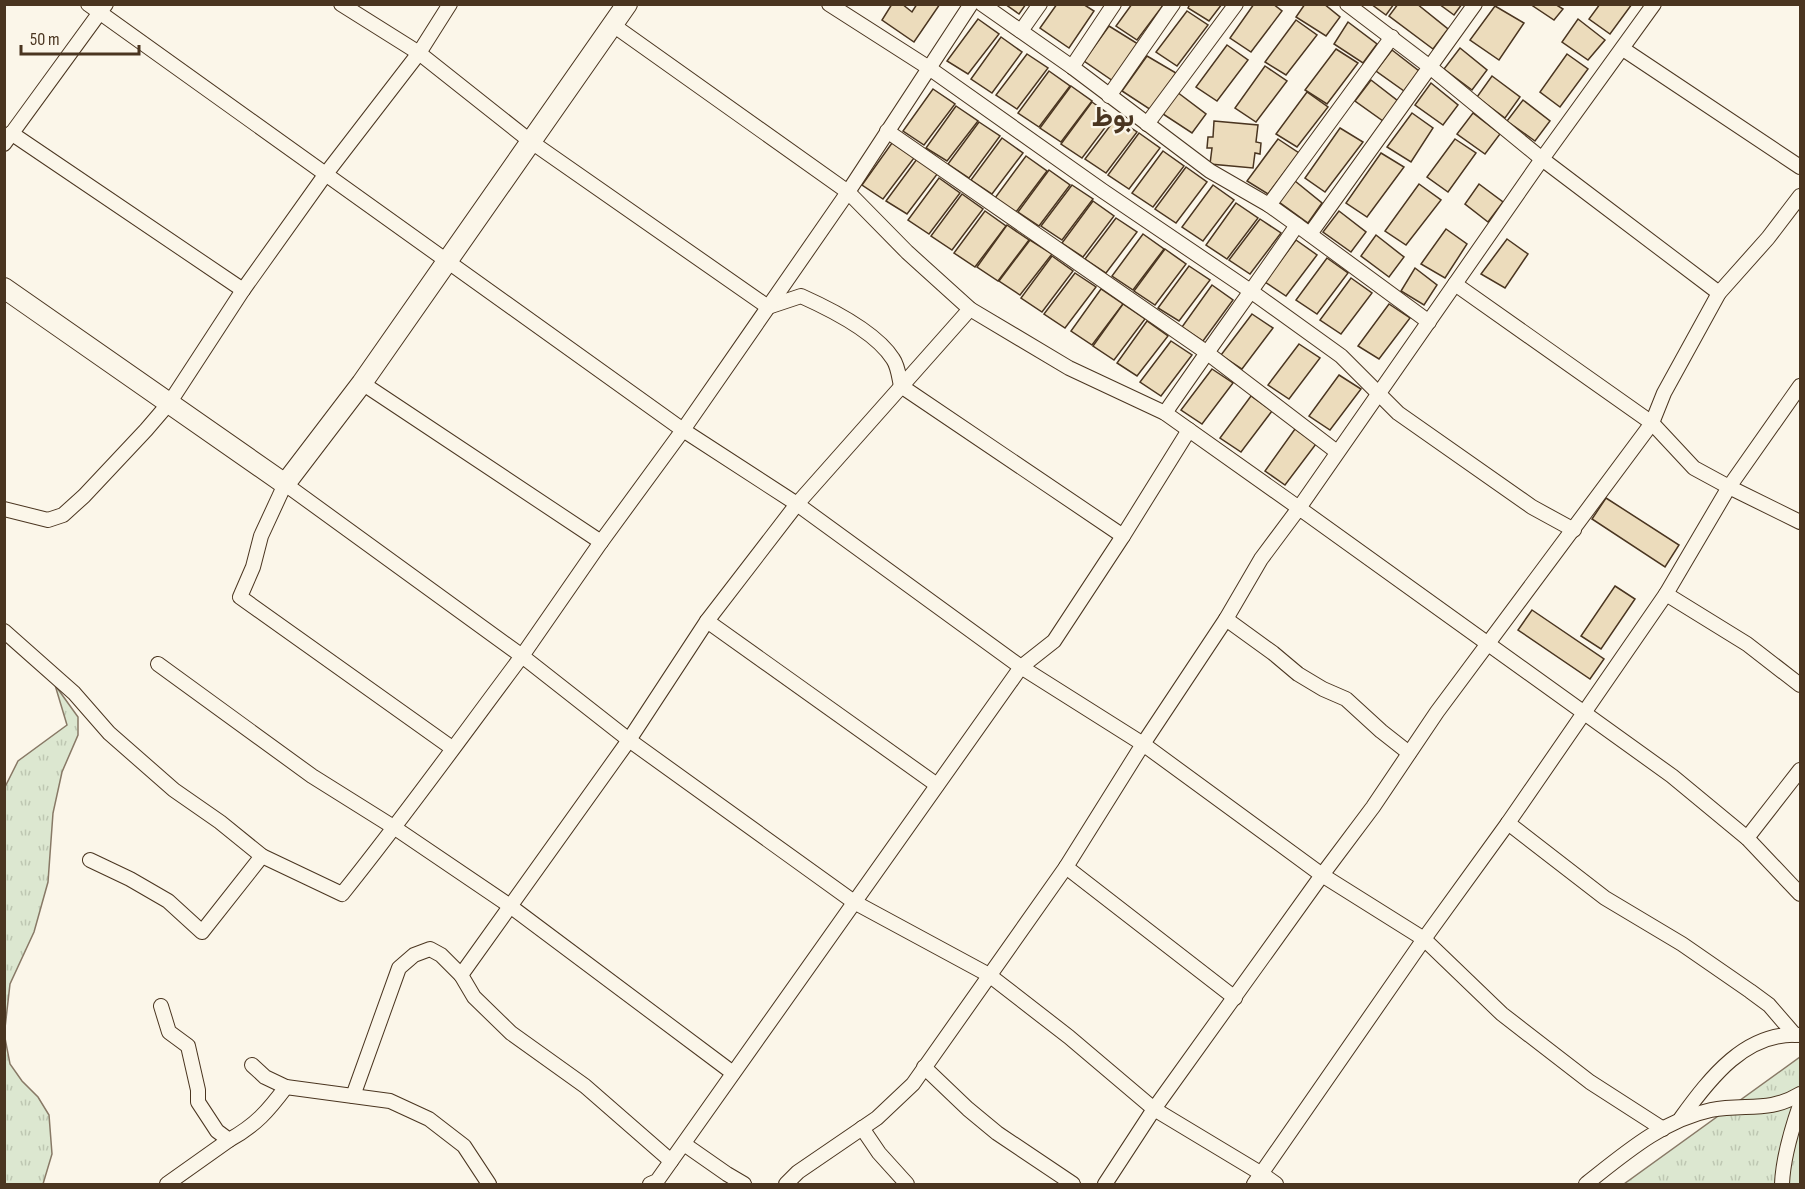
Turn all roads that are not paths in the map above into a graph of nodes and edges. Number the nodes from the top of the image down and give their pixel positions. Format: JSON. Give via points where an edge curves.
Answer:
{"nodes":[{"id":1,"x":88,"y":4,"type":"edge"},
{"id":2,"x":341,"y":4,"type":"edge"},
{"id":3,"x":450,"y":4,"type":"edge"},
{"id":4,"x":627,"y":4,"type":"edge"},
{"id":5,"x":829,"y":4,"type":"edge"},
{"id":6,"x":971,"y":4,"type":"edge"},
{"id":7,"x":982,"y":4,"type":"edge"},
{"id":8,"x":1040,"y":4,"type":"edge"},
{"id":9,"x":1114,"y":4,"type":"edge"},
{"id":10,"x":1173,"y":4,"type":"edge"},
{"id":11,"x":1236,"y":4,"type":"edge"},
{"id":12,"x":1347,"y":4,"type":"edge"},
{"id":13,"x":1475,"y":4,"type":"edge"},
{"id":14,"x":1654,"y":4,"type":"edge"},
{"id":15,"x":104,"y":9,"type":"edge"},
{"id":16,"x":613,"y":25,"type":"junction"},
{"id":17,"x":1021,"y":31,"type":"junction"},
{"id":18,"x":1392,"y":37,"type":"junction"},
{"id":19,"x":1623,"y":49,"type":"junction"},
{"id":20,"x":419,"y":53,"type":"junction"},
{"id":21,"x":1072,"y":67,"type":"junction"},
{"id":22,"x":1430,"y":67,"type":"junction"},
{"id":23,"x":929,"y":68,"type":"junction"},
{"id":24,"x":1109,"y":96,"type":"junction"},
{"id":25,"x":1147,"y":124,"type":"junction"},
{"id":26,"x":887,"y":130,"type":"junction"},
{"id":27,"x":8,"y":139,"type":"edge"},
{"id":28,"x":530,"y":141,"type":"junction"},
{"id":29,"x":1542,"y":159,"type":"junction"},
{"id":30,"x":1800,"y":167,"type":"edge"},
{"id":31,"x":325,"y":175,"type":"junction"},
{"id":32,"x":848,"y":192,"type":"junction"},
{"id":33,"x":1800,"y":196,"type":"edge"},
{"id":34,"x":1269,"y":205,"type":"junction"},
{"id":35,"x":1297,"y":225,"type":"junction"},
{"id":36,"x":1310,"y":234,"type":"junction"},
{"id":37,"x":446,"y":262,"type":"junction"},
{"id":38,"x":1455,"y":284,"type":"junction"},
{"id":39,"x":4,"y":288,"type":"edge"},
{"id":40,"x":243,"y":290,"type":"junction"},
{"id":41,"x":1252,"y":292,"type":"junction"},
{"id":42,"x":1719,"y":293,"type":"junction"},
{"id":43,"x":768,"y":307,"type":"junction"},
{"id":44,"x":970,"y":309,"type":"junction"},
{"id":45,"x":1429,"y":322,"type":"junction"},
{"id":46,"x":1206,"y":352,"type":"junction"},
{"id":47,"x":362,"y":383,"type":"junction"},
{"id":48,"x":901,"y":386,"type":"junction"},
{"id":49,"x":1800,"y":386,"type":"edge"},
{"id":50,"x":1378,"y":394,"type":"junction"},
{"id":51,"x":170,"y":402,"type":"junction"},
{"id":52,"x":1165,"y":413,"type":"junction"},
{"id":53,"x":1652,"y":423,"type":"junction"},
{"id":54,"x":683,"y":430,"type":"junction"},
{"id":55,"x":1189,"y":430,"type":"junction"},
{"id":56,"x":1337,"y":452,"type":"junction"},
{"id":57,"x":285,"y":484,"type":"junction"},
{"id":58,"x":1729,"y":487,"type":"junction"},
{"id":59,"x":797,"y":504,"type":"junction"},
{"id":60,"x":1299,"y":508,"type":"junction"},
{"id":61,"x":4,"y":509,"type":"edge"},
{"id":62,"x":1800,"y":522,"type":"edge"},
{"id":63,"x":1574,"y":530,"type":"junction"},
{"id":64,"x":1123,"y":536,"type":"junction"},
{"id":65,"x":601,"y":542,"type":"junction"},
{"id":66,"x":1666,"y":594,"type":"junction"},
{"id":67,"x":1226,"y":619,"type":"junction"},
{"id":68,"x":707,"y":621,"type":"junction"},
{"id":69,"x":4,"y":631,"type":"edge"},
{"id":70,"x":1488,"y":644,"type":"junction"},
{"id":71,"x":522,"y":656,"type":"junction"},
{"id":72,"x":158,"y":664,"type":"dead end"},
{"id":73,"x":1020,"y":668,"type":"junction"},
{"id":74,"x":1800,"y":685,"type":"edge"},
{"id":75,"x":1584,"y":712,"type":"junction"},
{"id":76,"x":629,"y":740,"type":"junction"},
{"id":77,"x":1143,"y":744,"type":"junction"},
{"id":78,"x":452,"y":748,"type":"junction"},
{"id":79,"x":1409,"y":753,"type":"junction"},
{"id":80,"x":1800,"y":770,"type":"edge"},
{"id":81,"x":937,"y":785,"type":"junction"},
{"id":82,"x":1508,"y":823,"type":"junction"},
{"id":83,"x":395,"y":828,"type":"junction"},
{"id":84,"x":1747,"y":838,"type":"junction"},
{"id":85,"x":261,"y":856,"type":"junction"},
{"id":86,"x":90,"y":860,"type":"dead end"},
{"id":87,"x":1066,"y":867,"type":"junction"},
{"id":88,"x":1322,"y":875,"type":"junction"},
{"id":89,"x":1800,"y":894,"type":"edge"},
{"id":90,"x":854,"y":902,"type":"junction"},
{"id":91,"x":510,"y":906,"type":"junction"},
{"id":92,"x":1424,"y":939,"type":"junction"},
{"id":93,"x":461,"y":975,"type":"junction"},
{"id":94,"x":989,"y":975,"type":"junction"},
{"id":95,"x":1235,"y":998,"type":"junction"},
{"id":96,"x":161,"y":1006,"type":"dead end"},
{"id":97,"x":1798,"y":1035,"type":"edge"},
{"id":98,"x":252,"y":1065,"type":"dead end"},
{"id":99,"x":924,"y":1066,"type":"junction"},
{"id":100,"x":733,"y":1073,"type":"junction"},
{"id":101,"x":286,"y":1087,"type":"junction"},
{"id":102,"x":1800,"y":1094,"type":"edge"},
{"id":103,"x":353,"y":1096,"type":"junction"},
{"id":104,"x":1800,"y":1105,"type":"edge"},
{"id":105,"x":1154,"y":1109,"type":"junction"},
{"id":106,"x":1681,"y":1118,"type":"junction"},
{"id":107,"x":862,"y":1128,"type":"junction"},
{"id":108,"x":1663,"y":1129,"type":"junction"},
{"id":109,"x":229,"y":1140,"type":"junction"},
{"id":110,"x":684,"y":1144,"type":"junction"},
{"id":111,"x":671,"y":1161,"type":"junction"},
{"id":112,"x":1258,"y":1179,"type":"edge"},
{"id":113,"x":167,"y":1185,"type":"edge"},
{"id":114,"x":489,"y":1185,"type":"edge"},
{"id":115,"x":650,"y":1185,"type":"edge"},
{"id":116,"x":744,"y":1185,"type":"edge"},
{"id":117,"x":786,"y":1185,"type":"edge"},
{"id":118,"x":907,"y":1185,"type":"edge"},
{"id":119,"x":1073,"y":1185,"type":"edge"},
{"id":120,"x":1105,"y":1185,"type":"edge"},
{"id":121,"x":1276,"y":1185,"type":"edge"},
{"id":122,"x":1586,"y":1185,"type":"edge"},
{"id":123,"x":1782,"y":1185,"type":"edge"}],
"edges":[{"from":1,"to":15,"type":"street"},
{"from":2,"to":20,"type":"street"},
{"from":3,"to":20,"type":"street"},
{"from":4,"to":16,"type":"street"},
{"from":5,"to":23,"type":"street"},
{"from":6,"to":23,"type":"street"},
{"from":7,"to":17,"type":"street"},
{"from":8,"to":17,"type":"street"},
{"from":9,"to":21,"type":"street"},
{"from":10,"to":24,"type":"street"},
{"from":11,"to":25,"type":"street"},
{"from":12,"to":18,"type":"street"},
{"from":13,"to":22,"type":"street"},
{"from":14,"to":19,"type":"street"},
{"from":15,"to":27,"type":"street"},
{"from":15,"to":31,"type":"street"},
{"from":16,"to":28,"type":"street"},
{"from":16,"to":32,"type":"street"},
{"from":17,"to":21,"type":"street"},
{"from":18,"to":22,"type":"street"},
{"from":18,"to":34,"type":"street"},
{"from":19,"to":29,"type":"street"},
{"from":19,"to":30,"type":"street"},
{"from":20,"to":28,"type":"street"},
{"from":20,"to":31,"type":"street"},
{"from":21,"to":24,"type":"street"},
{"from":22,"to":29,"type":"street"},
{"from":22,"to":36,"type":"street"},
{"from":23,"to":26,"type":"street"},
{"from":23,"to":41,"type":"street"},
{"from":24,"to":25,"type":"street"},
{"from":25,"to":34,"type":"street","via":[[1210,171]]},
{"from":26,"to":32,"type":"street"},
{"from":26,"to":46,"type":"street"},
{"from":27,"to":40,"type":"street"},
{"from":28,"to":37,"type":"street"},
{"from":28,"to":43,"type":"street"},
{"from":29,"to":38,"type":"street"},
{"from":29,"to":42,"type":"street"},
{"from":31,"to":37,"type":"street"},
{"from":31,"to":40,"type":"street"},
{"from":32,"to":43,"type":"street"},
{"from":32,"to":44,"type":"street"},
{"from":33,"to":42,"type":"street"},
{"from":34,"to":35,"type":"street"},
{"from":35,"to":36,"type":"street"},
{"from":35,"to":41,"type":"street"},
{"from":36,"to":45,"type":"street"},
{"from":37,"to":47,"type":"street"},
{"from":37,"to":54,"type":"street"},
{"from":38,"to":45,"type":"street"},
{"from":38,"to":53,"type":"street"},
{"from":39,"to":51,"type":"street"},
{"from":40,"to":51,"type":"street"},
{"from":41,"to":46,"type":"street"},
{"from":41,"to":50,"type":"street","via":[[1341,356]]},
{"from":42,"to":53,"type":"street","via":[[1664,393]]},
{"from":43,"to":48,"type":"street","via":[[801,296],[823,306],[875,338],[895,360]]},
{"from":43,"to":54,"type":"street"},
{"from":44,"to":48,"type":"street"},
{"from":44,"to":52,"type":"street","via":[[1069,368]]},
{"from":45,"to":50,"type":"street"},
{"from":46,"to":52,"type":"street"},
{"from":46,"to":56,"type":"street"},
{"from":47,"to":57,"type":"street"},
{"from":47,"to":65,"type":"street"},
{"from":48,"to":59,"type":"street"},
{"from":48,"to":64,"type":"street"},
{"from":49,"to":58,"type":"street"},
{"from":50,"to":56,"type":"street"},
{"from":50,"to":63,"type":"street","via":[[1398,413],[1532,507]]},
{"from":51,"to":57,"type":"street"},
{"from":51,"to":61,"type":"street","via":[[63,515],[48,520]]},
{"from":52,"to":55,"type":"street"},
{"from":53,"to":58,"type":"street","via":[[1694,468]]},
{"from":53,"to":63,"type":"street"},
{"from":54,"to":59,"type":"street"},
{"from":54,"to":65,"type":"street"},
{"from":55,"to":60,"type":"street"},
{"from":55,"to":64,"type":"street"},
{"from":56,"to":60,"type":"street"},
{"from":57,"to":71,"type":"street"},
{"from":57,"to":78,"type":"street","via":[[261,536],[240,597]]},
{"from":58,"to":62,"type":"street"},
{"from":58,"to":66,"type":"street"},
{"from":59,"to":68,"type":"street"},
{"from":59,"to":73,"type":"street"},
{"from":60,"to":67,"type":"street","via":[[1261,559]]},
{"from":60,"to":70,"type":"street"},
{"from":63,"to":70,"type":"street"},
{"from":64,"to":73,"type":"street","via":[[1054,641]]},
{"from":65,"to":71,"type":"street"},
{"from":66,"to":74,"type":"street","via":[[1747,644]]},
{"from":66,"to":75,"type":"street"},
{"from":67,"to":77,"type":"street"},
{"from":67,"to":79,"type":"street","via":[[1298,674],[1346,699]]},
{"from":68,"to":76,"type":"street"},
{"from":68,"to":81,"type":"street"},
{"from":69,"to":85,"type":"street","via":[[174,790]]},
{"from":70,"to":75,"type":"street"},
{"from":70,"to":79,"type":"street"},
{"from":71,"to":76,"type":"street"},
{"from":71,"to":78,"type":"street"},
{"from":72,"to":83,"type":"street","via":[[312,776]]},
{"from":73,"to":77,"type":"street"},
{"from":73,"to":81,"type":"street"},
{"from":75,"to":82,"type":"street"},
{"from":75,"to":84,"type":"street","via":[[1672,776]]},
{"from":76,"to":90,"type":"street"},
{"from":76,"to":91,"type":"street"},
{"from":77,"to":87,"type":"street"},
{"from":77,"to":88,"type":"street"},
{"from":78,"to":83,"type":"street"},
{"from":79,"to":88,"type":"street"},
{"from":80,"to":84,"type":"street"},
{"from":81,"to":90,"type":"street"},
{"from":82,"to":92,"type":"street"},
{"from":82,"to":97,"type":"street","via":[[1605,898],[1682,944],[1769,1005]]},
{"from":83,"to":85,"type":"street","via":[[342,894]]},
{"from":83,"to":91,"type":"street"},
{"from":84,"to":89,"type":"street"},
{"from":85,"to":86,"type":"street","via":[[202,932],[168,902]]},
{"from":87,"to":94,"type":"street"},
{"from":87,"to":95,"type":"street"},
{"from":88,"to":92,"type":"street"},
{"from":88,"to":95,"type":"street"},
{"from":90,"to":94,"type":"street"},
{"from":90,"to":100,"type":"street"},
{"from":91,"to":93,"type":"street"},
{"from":91,"to":100,"type":"street"},
{"from":92,"to":108,"type":"street","via":[[1502,1014],[1590,1082]]},
{"from":92,"to":112,"type":"street"},
{"from":93,"to":103,"type":"street","via":[[430,949],[414,955],[399,968]]},
{"from":93,"to":111,"type":"street","via":[[474,997],[511,1033],[585,1086]]},
{"from":94,"to":99,"type":"street"},
{"from":94,"to":105,"type":"street"},
{"from":95,"to":105,"type":"street"},
{"from":96,"to":109,"type":"street","via":[[169,1032],[188,1046],[198,1102],[217,1131]]},
{"from":97,"to":106,"type":"street","via":[[1773,1037],[1755,1044],[1725,1064]]},
{"from":98,"to":101,"type":"street","via":[[265,1077]]},
{"from":99,"to":107,"type":"street","via":[[913,1084]]},
{"from":99,"to":119,"type":"street","via":[[997,1133]]},
{"from":100,"to":110,"type":"street"},
{"from":101,"to":103,"type":"street"},
{"from":101,"to":109,"type":"street","via":[[249,1128]]},
{"from":102,"to":106,"type":"street","via":[[1770,1106],[1712,1110]]},
{"from":103,"to":114,"type":"street","via":[[390,1101],[429,1119],[464,1146]]},
{"from":104,"to":123,"type":"street"},
{"from":105,"to":112,"type":"street"},
{"from":105,"to":120,"type":"street"},
{"from":106,"to":108,"type":"street"},
{"from":107,"to":117,"type":"street","via":[[798,1172]]},
{"from":107,"to":118,"type":"street"},
{"from":108,"to":122,"type":"street","via":[[1637,1144]]},
{"from":109,"to":113,"type":"street"},
{"from":110,"to":111,"type":"street"},
{"from":110,"to":116,"type":"street"},
{"from":111,"to":115,"type":"street"},
{"from":112,"to":121,"type":"street"}]}
